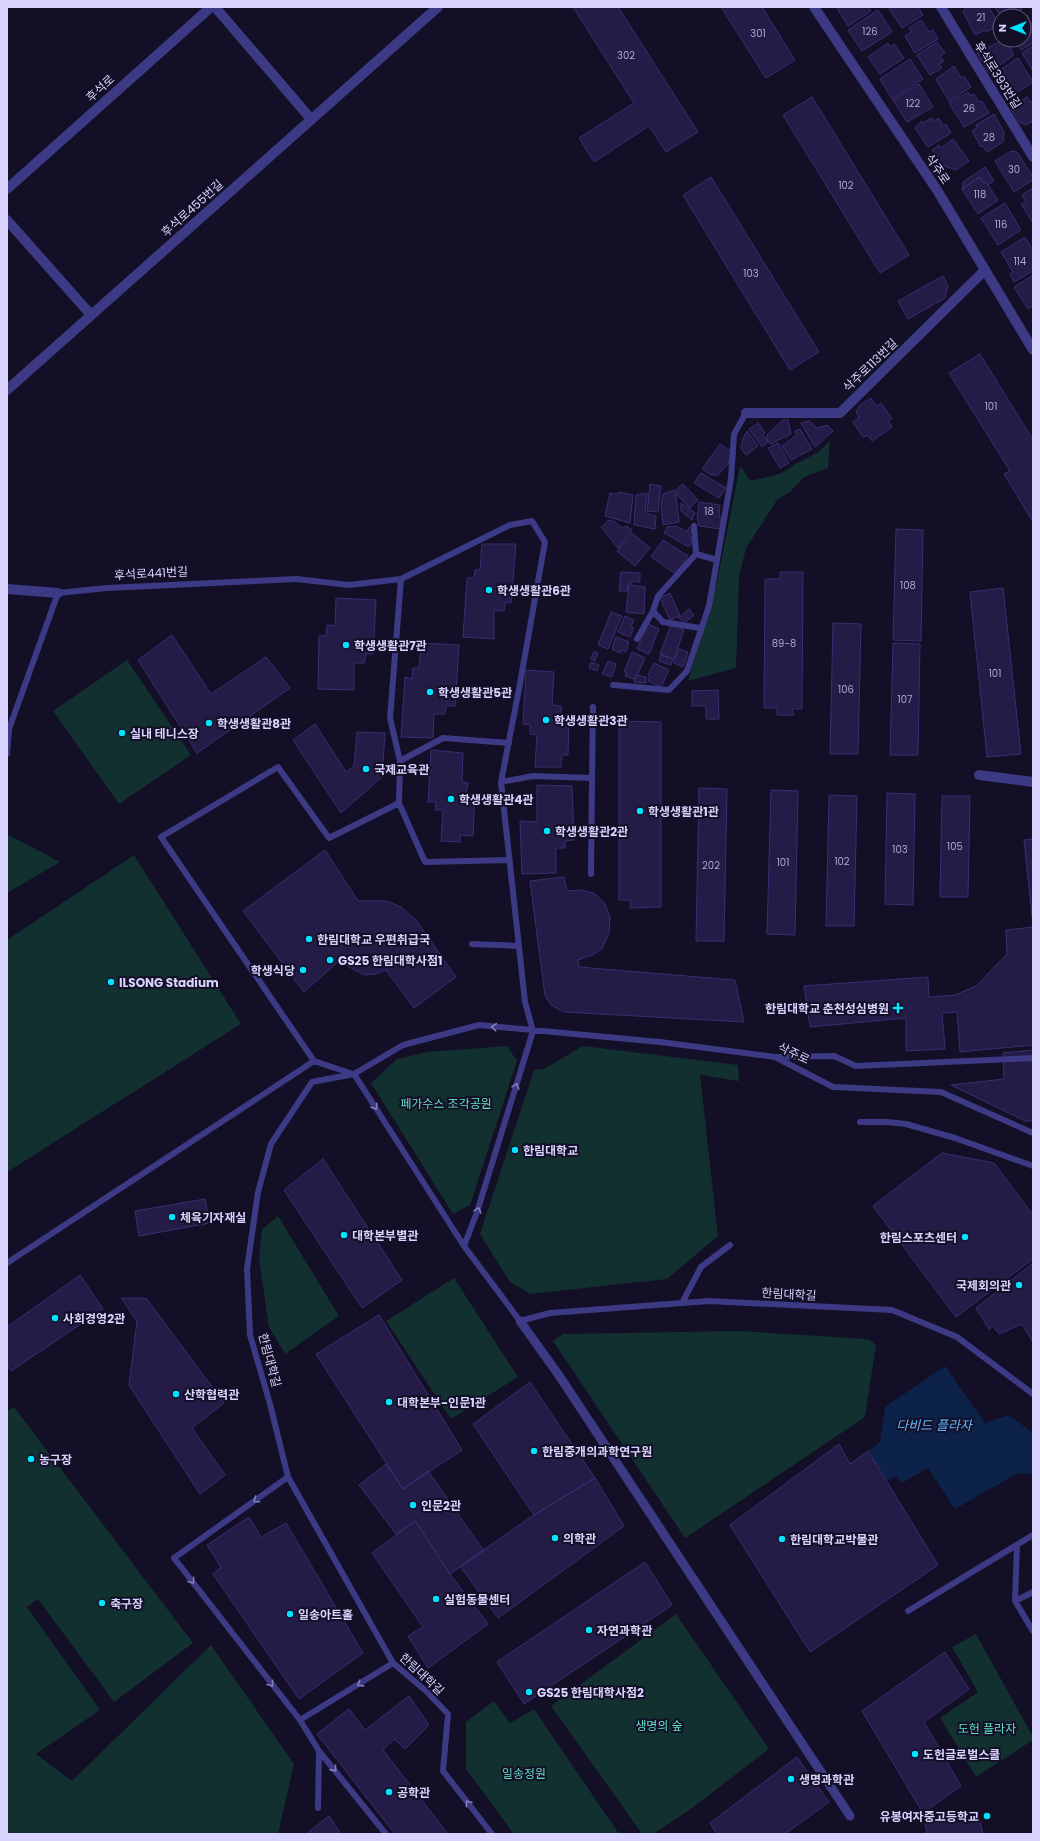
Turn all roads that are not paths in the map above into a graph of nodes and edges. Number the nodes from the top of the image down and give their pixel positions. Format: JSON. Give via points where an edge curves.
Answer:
{"nodes":[{"id":1,"x":211,"y":7,"type":"edge"},
{"id":2,"x":215,"y":7,"type":"edge"},
{"id":3,"x":438,"y":7,"type":"edge"},
{"id":4,"x":941,"y":7,"type":"edge"},
{"id":5,"x":816,"y":8,"type":"edge"},
{"id":6,"x":311,"y":119,"type":"junction"},
{"id":7,"x":1033,"y":157,"type":"edge"},
{"id":8,"x":7,"y":189,"type":"edge"},
{"id":9,"x":7,"y":220,"type":"edge"},
{"id":10,"x":985,"y":270,"type":"junction"},
{"id":11,"x":91,"y":315,"type":"junction"},
{"id":12,"x":1033,"y":350,"type":"edge"},
{"id":13,"x":7,"y":390,"type":"edge"},
{"id":14,"x":746,"y":413,"type":"joint"},
{"id":15,"x":694,"y":526,"type":"dead end"},
{"id":16,"x":696,"y":554,"type":"junction"},
{"id":17,"x":717,"y":560,"type":"junction"},
{"id":18,"x":401,"y":580,"type":"junction"},
{"id":19,"x":7,"y":589,"type":"edge"},
{"id":20,"x":58,"y":593,"type":"junction"},
{"id":21,"x":653,"y":611,"type":"junction"},
{"id":22,"x":700,"y":628,"type":"junction"},
{"id":23,"x":637,"y":640,"type":"dead end"},
{"id":24,"x":613,"y":685,"type":"dead end"},
{"id":25,"x":593,"y":708,"type":"dead end"},
{"id":26,"x":509,"y":743,"type":"junction"},
{"id":27,"x":7,"y":754,"type":"edge"},
{"id":28,"x":400,"y":761,"type":"junction"},
{"id":29,"x":979,"y":775,"type":"dead end"},
{"id":30,"x":592,"y":778,"type":"junction"},
{"id":31,"x":501,"y":782,"type":"junction"},
{"id":32,"x":1033,"y":782,"type":"edge"},
{"id":33,"x":399,"y":803,"type":"junction"},
{"id":34,"x":509,"y":860,"type":"junction"},
{"id":35,"x":591,"y":874,"type":"dead end"},
{"id":36,"x":472,"y":944,"type":"dead end"},
{"id":37,"x":519,"y":946,"type":"junction"},
{"id":38,"x":533,"y":1030,"type":"junction"},
{"id":39,"x":775,"y":1057,"type":"junction"},
{"id":40,"x":1033,"y":1058,"type":"edge"},
{"id":41,"x":314,"y":1060,"type":"junction"},
{"id":42,"x":354,"y":1074,"type":"junction"},
{"id":43,"x":860,"y":1122,"type":"dead end"},
{"id":44,"x":1033,"y":1133,"type":"edge"},
{"id":45,"x":1033,"y":1166,"type":"edge"},
{"id":46,"x":730,"y":1245,"type":"dead end"},
{"id":47,"x":464,"y":1246,"type":"junction"},
{"id":48,"x":7,"y":1263,"type":"edge"},
{"id":49,"x":682,"y":1304,"type":"junction"},
{"id":50,"x":520,"y":1321,"type":"junction"},
{"id":51,"x":1033,"y":1394,"type":"edge"},
{"id":52,"x":288,"y":1477,"type":"junction"},
{"id":53,"x":1033,"y":1535,"type":"edge"},
{"id":54,"x":1017,"y":1545,"type":"junction"},
{"id":55,"x":1033,"y":1592,"type":"edge"},
{"id":56,"x":1015,"y":1601,"type":"junction"},
{"id":57,"x":908,"y":1611,"type":"dead end"},
{"id":58,"x":1033,"y":1631,"type":"edge"},
{"id":59,"x":393,"y":1663,"type":"junction"},
{"id":60,"x":300,"y":1720,"type":"junction"},
{"id":61,"x":319,"y":1750,"type":"junction"},
{"id":62,"x":318,"y":1808,"type":"dead end"},
{"id":63,"x":850,"y":1816,"type":"dead end"},
{"id":64,"x":386,"y":1834,"type":"edge"},
{"id":65,"x":492,"y":1834,"type":"edge"}],
"edges":[{"from":1,"to":8,"type":"street","name":"후석로"},
{"from":2,"to":6,"type":"street"},
{"from":3,"to":6,"type":"street","name":"후석로455번길"},
{"from":4,"to":7,"type":"street","name":"후석로393번길"},
{"from":5,"to":10,"type":"street","name":"삭주로","via":[[937,190]]},
{"from":6,"to":11,"type":"street","name":"후석로455번길"},
{"from":9,"to":11,"type":"street"},
{"from":10,"to":12,"type":"street","name":"삭주로"},
{"from":10,"to":14,"type":"street","name":"삭주로113번길","via":[[840,413]]},
{"from":11,"to":13,"type":"street","name":"후석로455번길"},
{"from":14,"to":17,"type":"lane","via":[[734,434],[731,479]]},
{"from":15,"to":16,"type":"lane"},
{"from":16,"to":17,"type":"lane"},
{"from":16,"to":21,"type":"lane","via":[[658,596]]},
{"from":17,"to":22,"type":"lane","via":[[709,606]]},
{"from":18,"to":20,"type":"lane","name":"후석로441번길","via":[[349,585],[296,579],[107,588]]},
{"from":18,"to":26,"type":"lane","via":[[510,525],[532,521],[545,542]]},
{"from":18,"to":28,"type":"lane","via":[[390,718]]},
{"from":19,"to":20,"type":"street","name":"후석로441번길"},
{"from":20,"to":27,"type":"lane","via":[[9,729]]},
{"from":21,"to":22,"type":"lane","via":[[662,622]]},
{"from":21,"to":23,"type":"lane"},
{"from":22,"to":24,"type":"lane","via":[[686,671],[670,690]]},
{"from":25,"to":30,"type":"lane"},
{"from":26,"to":28,"type":"lane","via":[[443,738]]},
{"from":26,"to":31,"type":"lane"},
{"from":28,"to":33,"type":"lane"},
{"from":29,"to":32,"type":"street"},
{"from":30,"to":31,"type":"lane","via":[[533,776]]},
{"from":30,"to":35,"type":"lane"},
{"from":31,"to":34,"type":"lane"},
{"from":33,"to":34,"type":"lane","via":[[425,862]]},
{"from":33,"to":41,"type":"lane","via":[[328,838],[278,767],[161,837]]},
{"from":34,"to":37,"type":"lane"},
{"from":36,"to":37,"type":"lane"},
{"from":37,"to":38,"type":"lane","via":[[525,1002]]},
{"from":38,"to":39,"type":"lane","name":"삭주로","via":[[660,1042]]},
{"from":38,"to":42,"type":"lane","name":"삭주로","one_way":true,"via":[[479,1025],[403,1045]]},
{"from":47,"to":38,"type":"lane","one_way":true,"via":[[477,1212]]},
{"from":39,"to":40,"type":"lane","via":[[834,1056],[856,1066]]},
{"from":39,"to":44,"type":"lane","name":"삭주로","via":[[833,1087],[941,1092]]},
{"from":41,"to":42,"type":"lane"},
{"from":41,"to":48,"type":"lane"},
{"from":42,"to":47,"type":"lane","one_way":true},
{"from":42,"to":52,"type":"lane","name":"한림대학길","via":[[312,1082],[272,1144],[258,1192],[247,1269],[250,1335]]},
{"from":43,"to":45,"type":"lane","via":[[906,1124],[955,1138]]},
{"from":46,"to":49,"type":"lane","via":[[701,1267]]},
{"from":47,"to":50,"type":"lane"},
{"from":49,"to":50,"type":"lane","name":"한림대학길","via":[[550,1313]]},
{"from":49,"to":51,"type":"lane","name":"한림대학길","via":[[709,1301],[892,1310],[957,1337]]},
{"from":50,"to":63,"type":"street","via":[[558,1374]]},
{"from":52,"to":59,"type":"lane","name":"한림대학길"},
{"from":52,"to":60,"type":"lane","one_way":true,"via":[[174,1558]]},
{"from":53,"to":54,"type":"lane"},
{"from":54,"to":56,"type":"lane"},
{"from":54,"to":57,"type":"lane"},
{"from":55,"to":56,"type":"lane"},
{"from":56,"to":58,"type":"lane"},
{"from":59,"to":60,"type":"lane","one_way":true},
{"from":65,"to":59,"type":"lane","name":"한림대학길","one_way":true,"via":[[443,1771],[448,1714]]},
{"from":60,"to":61,"type":"lane"},
{"from":61,"to":62,"type":"lane"},
{"from":61,"to":64,"type":"lane","one_way":true}]}
